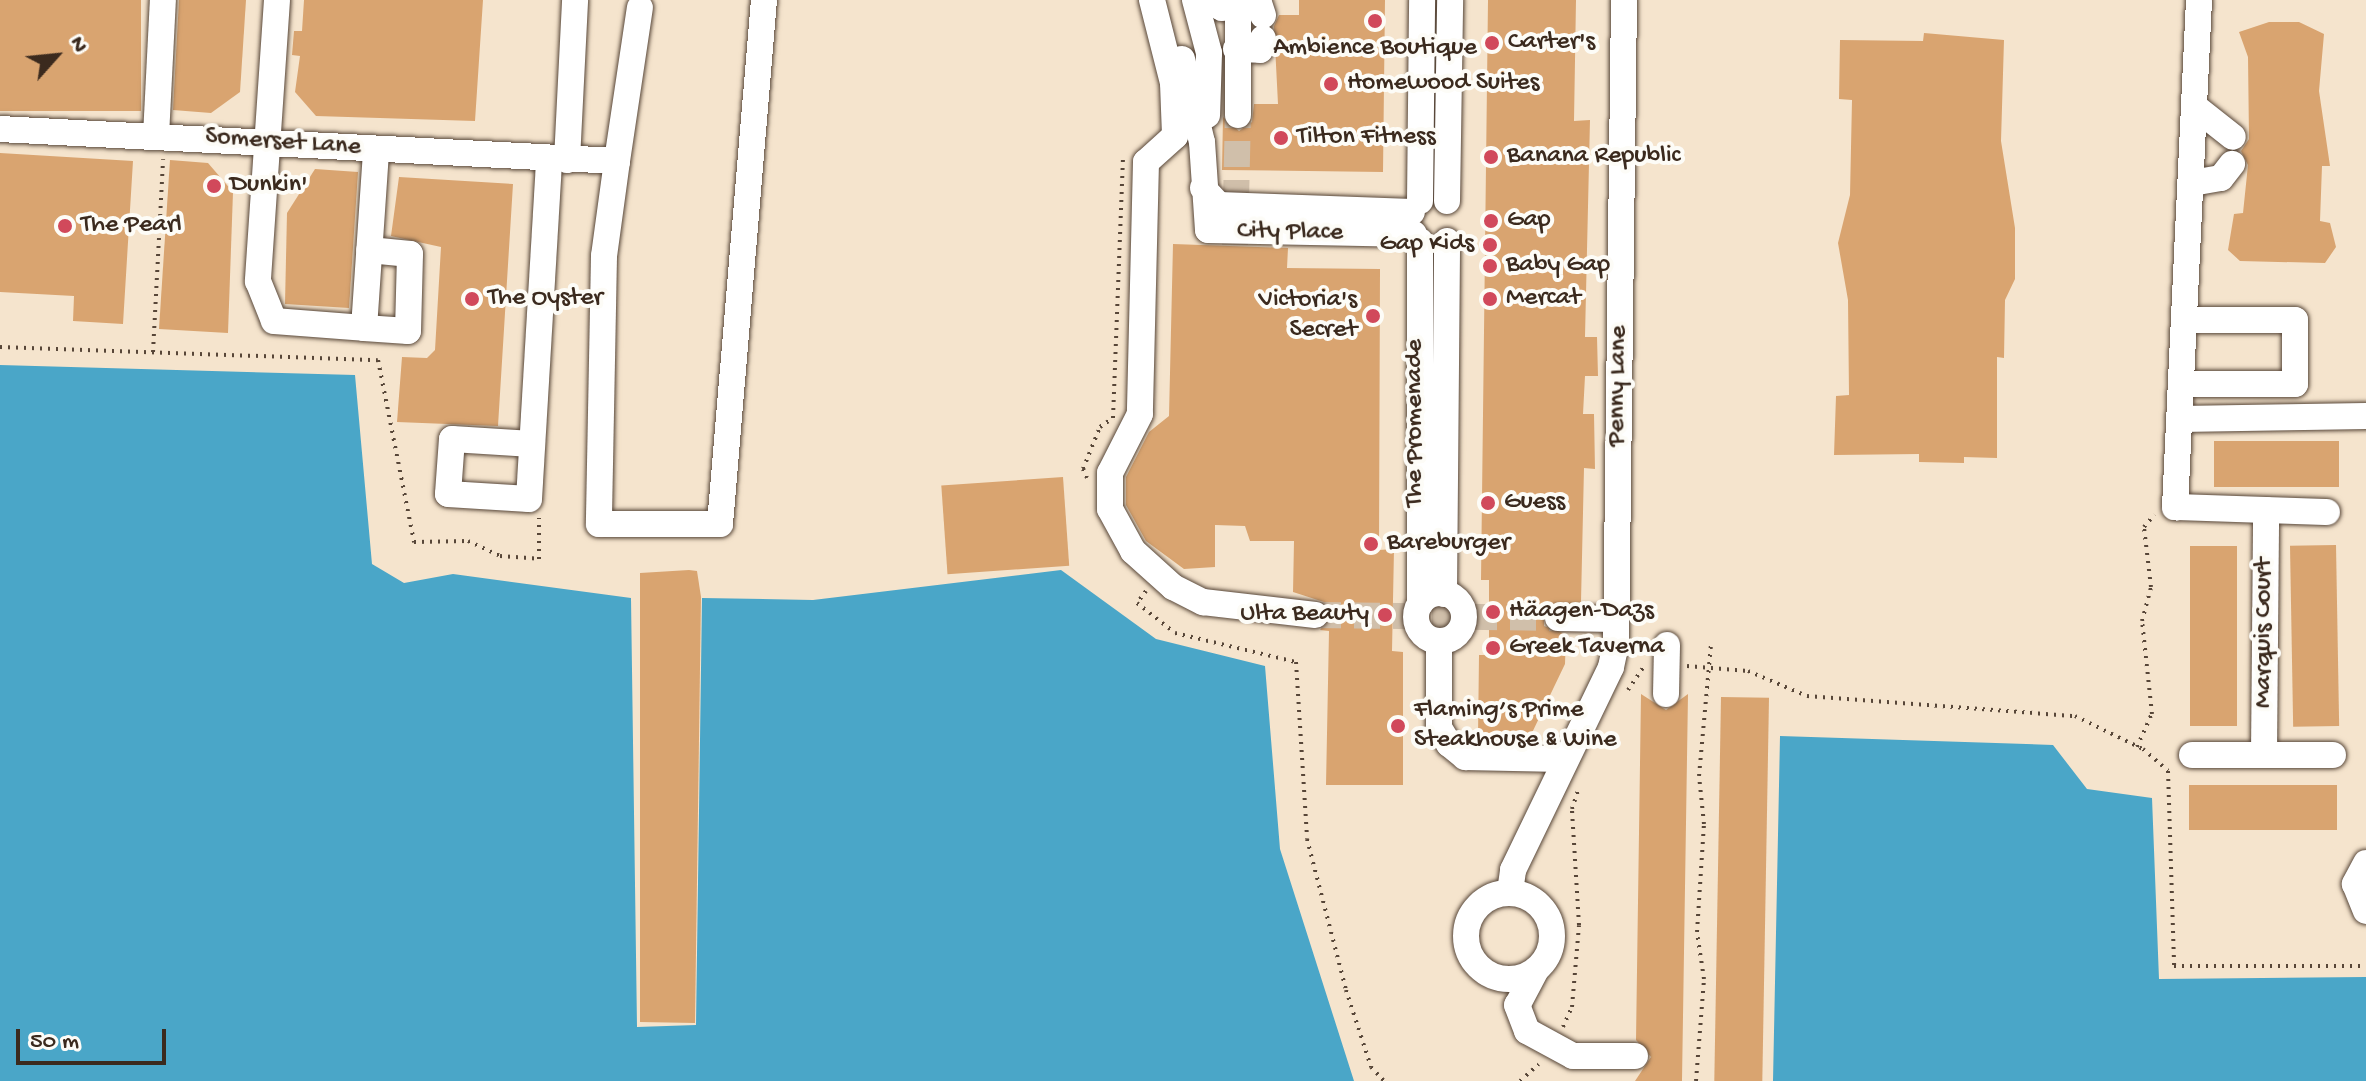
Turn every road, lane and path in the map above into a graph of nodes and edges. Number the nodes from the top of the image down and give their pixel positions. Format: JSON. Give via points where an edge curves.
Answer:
{"nodes":[{"id":1,"x":163,"y":0,"type":"edge"},
{"id":2,"x":277,"y":0,"type":"edge"},
{"id":3,"x":575,"y":0,"type":"edge"},
{"id":4,"x":764,"y":0,"type":"edge"},
{"id":5,"x":1152,"y":0,"type":"edge"},
{"id":6,"x":1161,"y":0,"type":"edge"},
{"id":7,"x":1195,"y":0,"type":"edge"},
{"id":8,"x":1210,"y":0,"type":"edge"},
{"id":9,"x":1422,"y":0,"type":"edge"},
{"id":10,"x":1450,"y":0,"type":"edge"},
{"id":11,"x":1624,"y":0,"type":"edge"},
{"id":12,"x":1238,"y":1,"type":"edge"},
{"id":13,"x":642,"y":3,"type":"edge"},
{"id":14,"x":2198,"y":11,"type":"edge"},
{"id":15,"x":1236,"y":49,"type":"junction"},
{"id":16,"x":2195,"y":107,"type":"junction"},
{"id":17,"x":1238,"y":115,"type":"tunnel mouth"},
{"id":18,"x":0,"y":129,"type":"edge"},
{"id":19,"x":160,"y":136,"type":"junction"},
{"id":20,"x":2233,"y":137,"type":"dead end"},
{"id":21,"x":1202,"y":142,"type":"junction"},
{"id":22,"x":268,"y":144,"type":"junction"},
{"id":23,"x":376,"y":150,"type":"junction"},
{"id":24,"x":558,"y":160,"type":"junction"},
{"id":25,"x":617,"y":161,"type":"junction"},
{"id":26,"x":2232,"y":164,"type":"dead end"},
{"id":27,"x":2192,"y":183,"type":"junction"},
{"id":28,"x":1447,"y":201,"type":"junction"},
{"id":29,"x":1417,"y":222,"type":"junction"},
{"id":30,"x":1447,"y":241,"type":"junction"},
{"id":31,"x":369,"y":250,"type":"junction"},
{"id":32,"x":2186,"y":320,"type":"junction"},
{"id":33,"x":364,"y":328,"type":"junction"},
{"id":34,"x":0,"y":347,"type":"edge"},
{"id":35,"x":153,"y":352,"type":"junction"},
{"id":36,"x":2182,"y":384,"type":"junction"},
{"id":37,"x":2366,"y":416,"type":"edge"},
{"id":38,"x":2180,"y":419,"type":"junction"},
{"id":39,"x":532,"y":444,"type":"junction"},
{"id":40,"x":529,"y":499,"type":"junction"},
{"id":41,"x":2175,"y":507,"type":"junction"},
{"id":42,"x":2266,"y":510,"type":"junction"},
{"id":43,"x":2327,"y":512,"type":"dead end"},
{"id":44,"x":1444,"y":594,"type":"junction"},
{"id":45,"x":1420,"y":604,"type":"junction"},
{"id":46,"x":1315,"y":615,"type":"tunnel mouth"},
{"id":47,"x":1558,"y":618,"type":"tunnel mouth"},
{"id":48,"x":1616,"y":619,"type":"junction"},
{"id":49,"x":1439,"y":641,"type":"junction"},
{"id":50,"x":1711,"y":645,"type":"dead end"},
{"id":51,"x":1667,"y":654,"type":"junction"},
{"id":52,"x":1710,"y":668,"type":"junction"},
{"id":53,"x":1666,"y":694,"type":"dead end"},
{"id":54,"x":1620,"y":704,"type":"dead end"},
{"id":55,"x":2137,"y":747,"type":"junction"},
{"id":56,"x":2192,"y":755,"type":"dead end"},
{"id":57,"x":2264,"y":755,"type":"junction"},
{"id":58,"x":2333,"y":755,"type":"dead end"},
{"id":59,"x":1561,"y":759,"type":"junction"},
{"id":60,"x":1582,"y":782,"type":"dead end"},
{"id":61,"x":2366,"y":863,"type":"edge"},
{"id":62,"x":1510,"y":892,"type":"junction"},
{"id":63,"x":2366,"y":911,"type":"edge"},
{"id":64,"x":2366,"y":966,"type":"edge"},
{"id":65,"x":1536,"y":970,"type":"junction"},
{"id":66,"x":1487,"y":973,"type":"junction"},
{"id":67,"x":1517,"y":1005,"type":"junction"},
{"id":68,"x":1552,"y":1050,"type":"junction"},
{"id":69,"x":1635,"y":1056,"type":"dead end"},
{"id":70,"x":1520,"y":1081,"type":"edge"},
{"id":71,"x":1696,"y":1081,"type":"edge"}],
"edges":[{"from":1,"to":19,"type":"street"},
{"from":2,"to":22,"type":"street"},
{"from":3,"to":24,"type":"street"},
{"from":4,"to":25,"type":"street","via":[[720,524],[599,524],[604,256]]},
{"from":5,"to":46,"type":"street","via":[[1173,83],[1175,136],[1146,162],[1140,414],[1110,473],[1110,509],[1133,551],[1173,587],[1203,602]]},
{"from":6,"to":21,"type":"street","name":"City Place"},
{"from":7,"to":21,"type":"street","name":"City Place","via":[[1209,53]]},
{"from":8,"to":12,"type":"street","via":[[1222,8]]},
{"from":9,"to":29,"type":"street","name":"The Promenade"},
{"from":10,"to":28,"type":"street"},
{"from":11,"to":48,"type":"street","name":"Penny Lane"},
{"from":12,"to":15,"type":"street"},
{"from":12,"to":15,"type":"street","via":[[1259,3],[1263,26],[1260,50]]},
{"from":13,"to":25,"type":"street"},
{"from":14,"to":16,"type":"street"},
{"from":15,"to":17,"type":"street"},
{"from":16,"to":20,"type":"street"},
{"from":16,"to":27,"type":"street"},
{"from":18,"to":19,"type":"street","name":"Somerset Lane"},
{"from":19,"to":22,"type":"street","name":"Somerset Lane"},
{"from":19,"to":35,"type":"path"},
{"from":21,"to":29,"type":"street","name":"City Place","via":[[1208,230]]},
{"from":22,"to":23,"type":"street","name":"Somerset Lane"},
{"from":22,"to":33,"type":"street","via":[[258,281],[274,321]]},
{"from":23,"to":24,"type":"street","name":"Somerset Lane"},
{"from":23,"to":31,"type":"street"},
{"from":24,"to":25,"type":"street","name":"Somerset Lane"},
{"from":24,"to":39,"type":"street"},
{"from":26,"to":27,"type":"street","via":[[2221,178]]},
{"from":27,"to":32,"type":"street"},
{"from":28,"to":29,"type":"street"},
{"from":28,"to":30,"type":"street","name":"The Promenade","via":[[1457,216]]},
{"from":29,"to":30,"type":"street"},
{"from":29,"to":45,"type":"street","name":"The Promenade"},
{"from":30,"to":44,"type":"street","name":"The Promenade"},
{"from":31,"to":33,"type":"street"},
{"from":31,"to":33,"type":"street","via":[[410,254],[408,331]]},
{"from":32,"to":36,"type":"street"},
{"from":32,"to":36,"type":"street","via":[[2295,320],[2295,384]]},
{"from":34,"to":35,"type":"path"},
{"from":35,"to":40,"type":"path","via":[[378,360],[414,542],[468,541],[500,556],[539,559],[539,514]]},
{"from":36,"to":38,"type":"street"},
{"from":37,"to":38,"type":"street"},
{"from":38,"to":41,"type":"street"},
{"from":39,"to":40,"type":"street"},
{"from":39,"to":40,"type":"street","via":[[452,439],[448,494]]},
{"from":41,"to":42,"type":"street"},
{"from":41,"to":55,"type":"path","via":[[2152,515],[2144,527],[2151,577],[2142,621],[2152,699]]},
{"from":42,"to":43,"type":"street"},
{"from":42,"to":57,"type":"street","name":"Marquis Court"},
{"from":44,"to":45,"type":"street"},
{"from":44,"to":49,"type":"street","via":[[1458,602],[1463,624]]},
{"from":45,"to":49,"type":"street","via":[[1420,631]]},
{"from":47,"to":48,"type":"street"},
{"from":48,"to":59,"type":"street","name":"Penny Lane","via":[[1611,667]]},
{"from":49,"to":59,"type":"street","via":[[1439,728],[1449,744],[1465,757]]},
{"from":50,"to":52,"type":"path"},
{"from":51,"to":52,"type":"path"},
{"from":51,"to":53,"type":"street"},
{"from":51,"to":54,"type":"path","via":[[1646,665]]},
{"from":52,"to":55,"type":"path","via":[[1748,671],[1807,696],[2075,716]]},
{"from":52,"to":71,"type":"path","via":[[1699,776],[1704,979]]},
{"from":55,"to":64,"type":"path","via":[[2168,771],[2174,966]]},
{"from":56,"to":57,"type":"street"},
{"from":57,"to":58,"type":"street"},
{"from":59,"to":62,"type":"street"},
{"from":60,"to":68,"type":"path","via":[[1572,809],[1579,925],[1572,1007]]},
{"from":61,"to":63,"type":"street","via":[[2355,884]]},
{"from":62,"to":65,"type":"street","via":[[1528,896],[1551,923],[1547,957]]},
{"from":62,"to":66,"type":"street","via":[[1491,896],[1469,919],[1468,948]]},
{"from":65,"to":66,"type":"street","via":[[1521,978]]},
{"from":65,"to":67,"type":"street"},
{"from":66,"to":67,"type":"street"},
{"from":67,"to":68,"type":"street","via":[[1527,1031]]},
{"from":68,"to":69,"type":"street"},
{"from":68,"to":70,"type":"path"}]}
